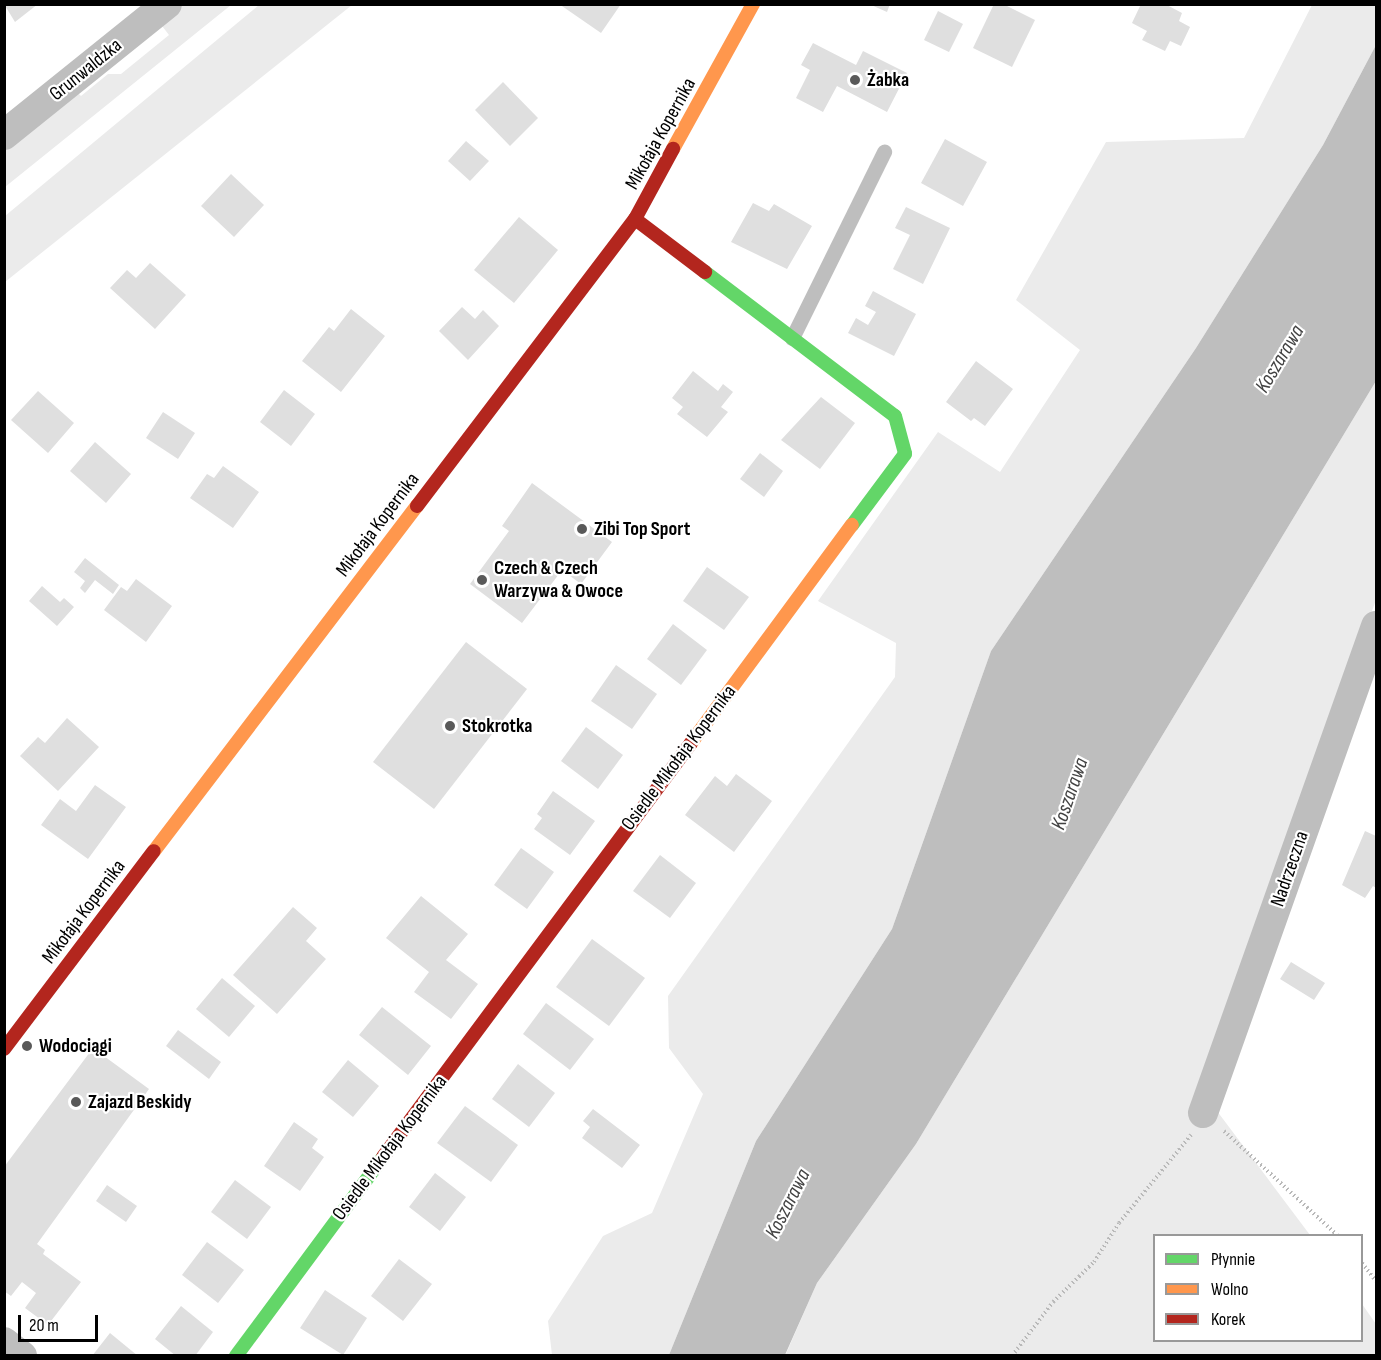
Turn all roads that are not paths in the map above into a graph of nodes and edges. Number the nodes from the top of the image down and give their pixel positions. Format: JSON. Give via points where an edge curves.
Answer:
{"nodes":[{"id":1,"x":167,"y":4,"type":"edge"},
{"id":2,"x":753,"y":4,"type":"edge"},
{"id":3,"x":4,"y":135,"type":"edge"},
{"id":4,"x":884,"y":152,"type":"dead end"},
{"id":5,"x":635,"y":219,"type":"junction"},
{"id":6,"x":792,"y":338,"type":"junction"},
{"id":7,"x":1377,"y":626,"type":"edge"},
{"id":8,"x":4,"y":1049,"type":"edge"},
{"id":9,"x":1203,"y":1113,"type":"road end"},
{"id":10,"x":4,"y":1342,"type":"edge"},
{"id":11,"x":22,"y":1356,"type":"edge"},
{"id":12,"x":236,"y":1356,"type":"edge"}],
"edges":[{"from":1,"to":3,"type":"street","name":"Grunwaldzka"},
{"from":2,"to":5,"type":"street","name":"Mikołaja Kopernika"},
{"from":4,"to":6,"type":"lane"},
{"from":5,"to":6,"type":"street","name":"Osiedle Mikołaja Kopernika"},
{"from":5,"to":8,"type":"street","name":"Mikołaja Kopernika"},
{"from":6,"to":12,"type":"street","name":"Osiedle Mikołaja Kopernika","via":[[895,416],[905,454]]},
{"from":7,"to":9,"type":"street","name":"Nadrzeczna"},
{"from":10,"to":11,"type":"street"}]}
